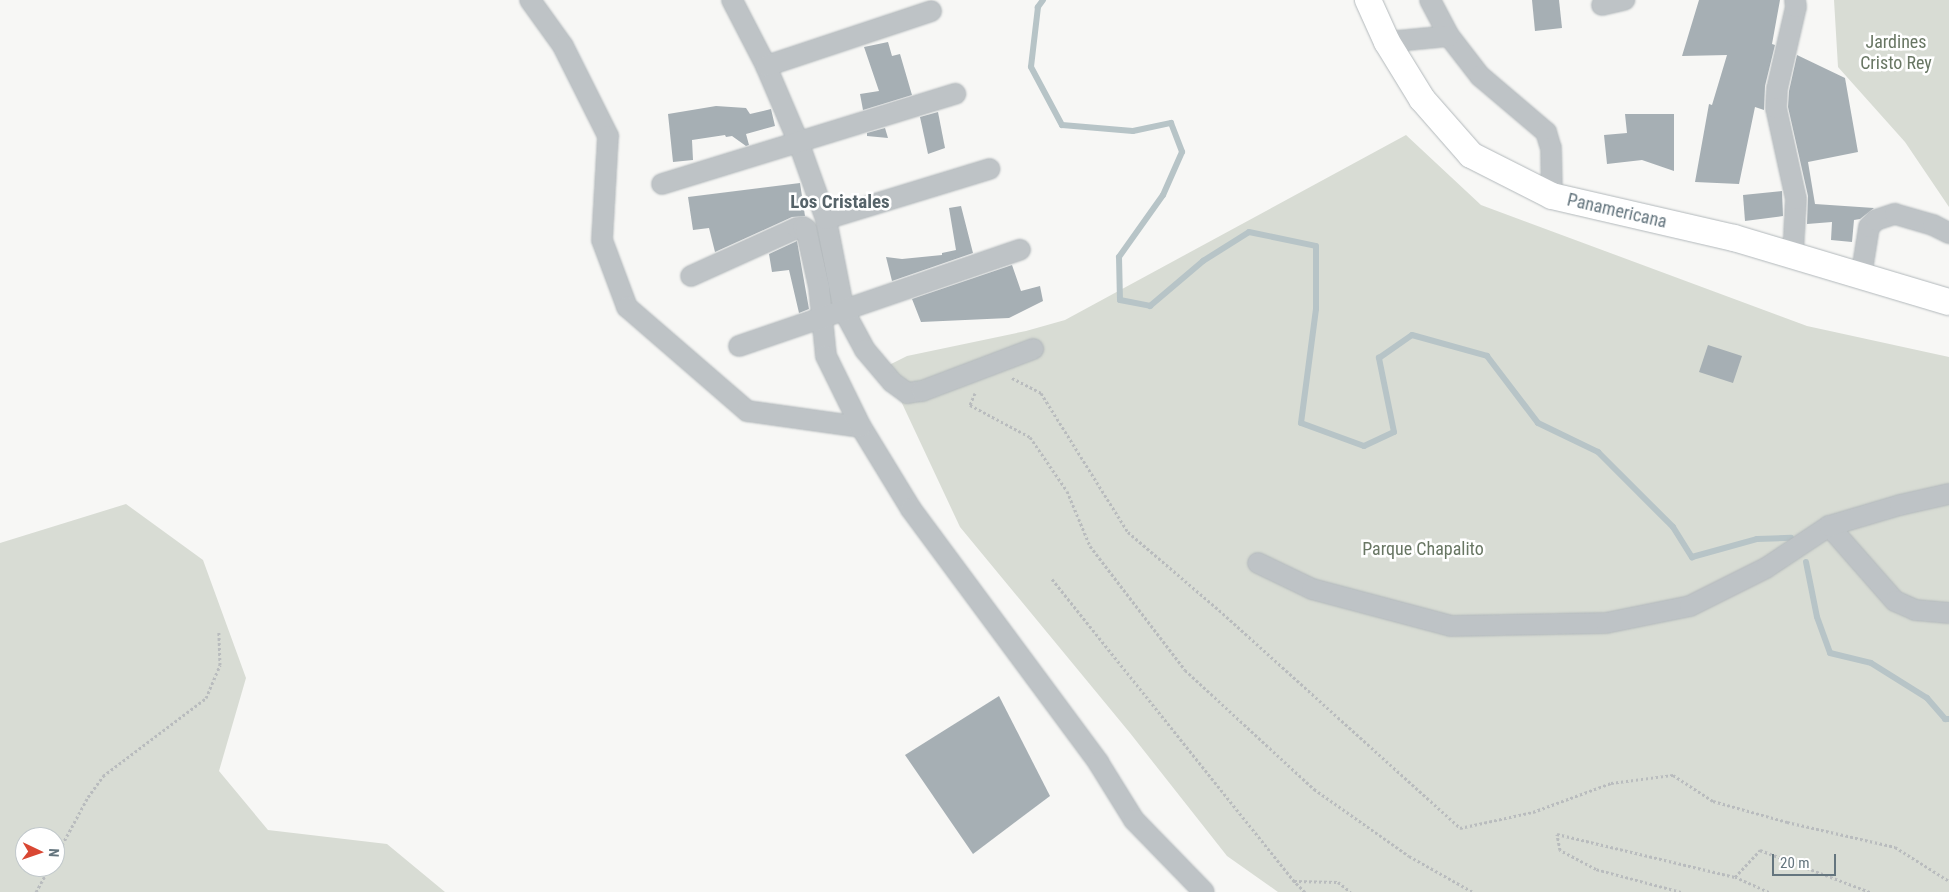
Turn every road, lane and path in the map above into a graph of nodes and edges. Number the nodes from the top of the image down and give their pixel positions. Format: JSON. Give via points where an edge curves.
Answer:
{"nodes":[{"id":1,"x":530,"y":0,"type":"edge"},
{"id":2,"x":732,"y":0,"type":"edge"},
{"id":3,"x":1368,"y":0,"type":"edge"},
{"id":4,"x":1430,"y":0,"type":"edge"},
{"id":5,"x":1624,"y":0,"type":"edge"},
{"id":6,"x":1795,"y":0,"type":"edge"},
{"id":7,"x":1602,"y":4,"type":"dead end"},
{"id":8,"x":930,"y":11,"type":"dead end"},
{"id":9,"x":1449,"y":36,"type":"junction"},
{"id":10,"x":1387,"y":42,"type":"junction"},
{"id":11,"x":766,"y":66,"type":"junction"},
{"id":12,"x":955,"y":94,"type":"dead end"},
{"id":13,"x":798,"y":141,"type":"junction"},
{"id":14,"x":990,"y":169,"type":"dead end"},
{"id":15,"x":662,"y":184,"type":"dead end"},
{"id":16,"x":1552,"y":196,"type":"junction"},
{"id":17,"x":826,"y":219,"type":"junction"},
{"id":18,"x":1949,"y":233,"type":"edge"},
{"id":19,"x":1020,"y":250,"type":"dead end"},
{"id":20,"x":1793,"y":254,"type":"junction"},
{"id":21,"x":691,"y":276,"type":"dead end"},
{"id":22,"x":1861,"y":277,"type":"junction"},
{"id":23,"x":1949,"y":302,"type":"edge"},
{"id":24,"x":844,"y":311,"type":"junction"},
{"id":25,"x":822,"y":318,"type":"junction"},
{"id":26,"x":739,"y":346,"type":"dead end"},
{"id":27,"x":1033,"y":350,"type":"dead end"},
{"id":28,"x":1010,"y":377,"type":"dead end"},
{"id":29,"x":978,"y":386,"type":"dead end"},
{"id":30,"x":861,"y":427,"type":"junction"},
{"id":31,"x":1949,"y":494,"type":"edge"},
{"id":32,"x":1829,"y":526,"type":"junction"},
{"id":33,"x":1258,"y":563,"type":"dead end"},
{"id":34,"x":1052,"y":579,"type":"dead end"},
{"id":35,"x":1949,"y":613,"type":"edge"},
{"id":36,"x":219,"y":631,"type":"dead end"},
{"id":37,"x":65,"y":840,"type":"edge"},
{"id":38,"x":44,"y":877,"type":"edge"},
{"id":39,"x":1735,"y":877,"type":"junction"},
{"id":40,"x":1294,"y":881,"type":"junction"},
{"id":41,"x":1949,"y":881,"type":"edge"},
{"id":42,"x":36,"y":892,"type":"edge"},
{"id":43,"x":1204,"y":892,"type":"edge"},
{"id":44,"x":1305,"y":892,"type":"edge"},
{"id":45,"x":1351,"y":892,"type":"edge"},
{"id":46,"x":1473,"y":892,"type":"edge"},
{"id":47,"x":1681,"y":892,"type":"edge"},
{"id":48,"x":1769,"y":892,"type":"edge"},
{"id":49,"x":1870,"y":892,"type":"edge"}],
"edges":[{"from":1,"to":30,"type":"street","via":[[563,46],[608,136],[602,240],[627,307],[747,411]]},
{"from":2,"to":11,"type":"street"},
{"from":3,"to":10,"type":"main road","name":"Panamericana"},
{"from":4,"to":9,"type":"street"},
{"from":5,"to":7,"type":"street"},
{"from":6,"to":20,"type":"street","via":[[1776,108],[1796,199]]},
{"from":8,"to":11,"type":"street"},
{"from":9,"to":10,"type":"street"},
{"from":9,"to":16,"type":"street","via":[[1480,76],[1546,132],[1551,148]]},
{"from":10,"to":16,"type":"main road","name":"Panamericana","via":[[1422,99],[1471,155]]},
{"from":11,"to":13,"type":"street"},
{"from":12,"to":13,"type":"street"},
{"from":13,"to":15,"type":"street"},
{"from":13,"to":17,"type":"street"},
{"from":14,"to":17,"type":"street"},
{"from":16,"to":20,"type":"main road","name":"Panamericana"},
{"from":17,"to":24,"type":"street"},
{"from":18,"to":22,"type":"street","via":[[1934,225],[1895,214],[1876,220],[1869,227]]},
{"from":19,"to":24,"type":"street"},
{"from":20,"to":22,"type":"main road","name":"Panamericana"},
{"from":21,"to":25,"type":"street","via":[[803,227],[819,287]]},
{"from":22,"to":23,"type":"main road","name":"Panamericana"},
{"from":24,"to":25,"type":"street"},
{"from":24,"to":27,"type":"street","via":[[865,350],[892,382],[907,392],[922,391]]},
{"from":25,"to":26,"type":"street"},
{"from":25,"to":30,"type":"street","via":[[826,356]]},
{"from":28,"to":41,"type":"path","via":[[1041,393],[1128,532],[1460,828],[1533,812],[1611,783],[1673,775],[1713,801],[1895,847]]},
{"from":29,"to":46,"type":"path","via":[[970,405],[1030,437],[1067,491],[1090,546],[1185,670],[1314,789],[1409,856]]},
{"from":30,"to":43,"type":"street","via":[[912,509],[1098,762],[1134,820]]},
{"from":31,"to":32,"type":"street"},
{"from":32,"to":33,"type":"street","via":[[1766,568],[1690,606],[1606,623],[1450,626],[1312,589]]},
{"from":32,"to":35,"type":"street","via":[[1895,601],[1915,610]]},
{"from":34,"to":40,"type":"path"},
{"from":36,"to":37,"type":"path","via":[[220,665],[206,698],[103,776]]},
{"from":38,"to":42,"type":"path"},
{"from":39,"to":47,"type":"path","via":[[1557,834],[1560,850],[1596,869]]},
{"from":39,"to":48,"type":"path"},
{"from":39,"to":49,"type":"path","via":[[1760,850]]},
{"from":40,"to":44,"type":"path"},
{"from":40,"to":45,"type":"path","via":[[1338,882]]}]}
